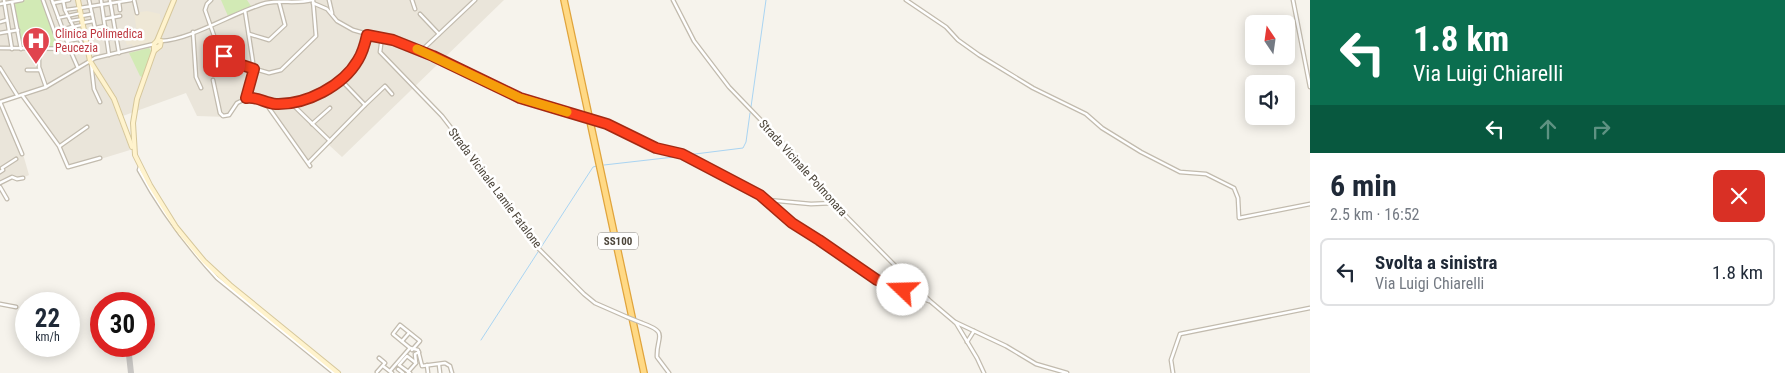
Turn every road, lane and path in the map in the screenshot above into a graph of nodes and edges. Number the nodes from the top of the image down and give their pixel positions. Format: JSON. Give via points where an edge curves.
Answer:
{"nodes":[{"id":1,"x":22,"y":0,"type":"edge"},
{"id":2,"x":43,"y":0,"type":"edge"},
{"id":3,"x":69,"y":0,"type":"edge"},
{"id":4,"x":78,"y":0,"type":"edge"},
{"id":5,"x":89,"y":0,"type":"edge"},
{"id":6,"x":101,"y":0,"type":"edge"},
{"id":7,"x":132,"y":0,"type":"edge"},
{"id":8,"x":174,"y":0,"type":"edge"},
{"id":9,"x":211,"y":0,"type":"edge"},
{"id":10,"x":329,"y":0,"type":"edge"},
{"id":11,"x":412,"y":0,"type":"edge"},
{"id":12,"x":474,"y":0,"type":"edge"},
{"id":13,"x":564,"y":0,"type":"edge"},
{"id":14,"x":568,"y":0,"type":"edge"},
{"id":15,"x":673,"y":0,"type":"edge"},
{"id":16,"x":906,"y":0,"type":"edge"},
{"id":17,"x":1293,"y":0,"type":"edge"},
{"id":18,"x":63,"y":1,"type":"edge"},
{"id":19,"x":118,"y":1,"type":"edge"},
{"id":20,"x":272,"y":1,"type":"edge"},
{"id":21,"x":313,"y":1,"type":"edge"},
{"id":22,"x":3,"y":2,"type":"edge"},
{"id":23,"x":12,"y":2,"type":"junction"},
{"id":24,"x":52,"y":2,"type":"edge"},
{"id":25,"x":110,"y":2,"type":"edge"},
{"id":26,"x":279,"y":2,"type":"junction"},
{"id":27,"x":102,"y":5,"type":"junction"},
{"id":28,"x":91,"y":6,"type":"junction"},
{"id":29,"x":415,"y":8,"type":"dead end"},
{"id":30,"x":65,"y":10,"type":"junction"},
{"id":31,"x":120,"y":10,"type":"dead end"},
{"id":32,"x":245,"y":11,"type":"junction"},
{"id":33,"x":56,"y":12,"type":"junction"},
{"id":34,"x":137,"y":13,"type":"dead end"},
{"id":35,"x":48,"y":14,"type":"junction"},
{"id":36,"x":92,"y":14,"type":"junction"},
{"id":37,"x":420,"y":14,"type":"dead end"},
{"id":38,"x":67,"y":16,"type":"junction"},
{"id":39,"x":81,"y":16,"type":"junction"},
{"id":40,"x":120,"y":16,"type":"dead end"},
{"id":41,"x":333,"y":16,"type":"junction"},
{"id":42,"x":113,"y":17,"type":"junction"},
{"id":43,"x":58,"y":18,"type":"junction"},
{"id":44,"x":104,"y":19,"type":"junction"},
{"id":45,"x":7,"y":20,"type":"junction"},
{"id":46,"x":70,"y":21,"type":"junction"},
{"id":47,"x":93,"y":21,"type":"junction"},
{"id":48,"x":0,"y":22,"type":"edge"},
{"id":49,"x":211,"y":25,"type":"junction"},
{"id":50,"x":105,"y":26,"type":"junction"},
{"id":51,"x":72,"y":27,"type":"junction"},
{"id":52,"x":18,"y":30,"type":"junction"},
{"id":53,"x":63,"y":30,"type":"junction"},
{"id":54,"x":9,"y":31,"type":"junction"},
{"id":55,"x":193,"y":32,"type":"junction"},
{"id":56,"x":0,"y":33,"type":"edge"},
{"id":57,"x":55,"y":33,"type":"junction"},
{"id":58,"x":249,"y":34,"type":"junction"},
{"id":59,"x":439,"y":34,"type":"junction"},
{"id":60,"x":367,"y":35,"type":"junction"},
{"id":61,"x":123,"y":36,"type":"dead end"},
{"id":62,"x":78,"y":38,"type":"junction"},
{"id":63,"x":116,"y":38,"type":"junction"},
{"id":64,"x":382,"y":38,"type":"junction"},
{"id":65,"x":107,"y":39,"type":"junction"},
{"id":66,"x":67,"y":41,"type":"junction"},
{"id":67,"x":157,"y":44,"type":"junction"},
{"id":68,"x":0,"y":48,"type":"edge"},
{"id":69,"x":12,"y":49,"type":"junction"},
{"id":70,"x":21,"y":49,"type":"junction"},
{"id":71,"x":39,"y":49,"type":"junction"},
{"id":72,"x":61,"y":50,"type":"junction"},
{"id":73,"x":70,"y":50,"type":"junction"},
{"id":74,"x":87,"y":50,"type":"junction"},
{"id":75,"x":421,"y":51,"type":"junction"},
{"id":76,"x":118,"y":53,"type":"junction"},
{"id":77,"x":109,"y":55,"type":"junction"},
{"id":78,"x":91,"y":61,"type":"junction"},
{"id":79,"x":78,"y":68,"type":"junction"},
{"id":80,"x":0,"y":69,"type":"edge"},
{"id":81,"x":254,"y":69,"type":"junction"},
{"id":82,"x":27,"y":70,"type":"dead end"},
{"id":83,"x":40,"y":70,"type":"junction"},
{"id":84,"x":212,"y":80,"type":"dead end"},
{"id":85,"x":341,"y":80,"type":"junction"},
{"id":86,"x":46,"y":87,"type":"junction"},
{"id":87,"x":1310,"y":87,"type":"edge"},
{"id":88,"x":201,"y":88,"type":"dead end"},
{"id":89,"x":22,"y":94,"type":"junction"},
{"id":90,"x":392,"y":94,"type":"dead end"},
{"id":91,"x":17,"y":96,"type":"junction"},
{"id":92,"x":246,"y":98,"type":"junction"},
{"id":93,"x":0,"y":101,"type":"edge"},
{"id":94,"x":100,"y":102,"type":"dead end"},
{"id":95,"x":268,"y":102,"type":"junction"},
{"id":96,"x":291,"y":103,"type":"junction"},
{"id":97,"x":365,"y":105,"type":"junction"},
{"id":98,"x":330,"y":108,"type":"dead end"},
{"id":99,"x":312,"y":124,"type":"junction"},
{"id":100,"x":88,"y":127,"type":"dead end"},
{"id":101,"x":330,"y":141,"type":"junction"},
{"id":102,"x":59,"y":146,"type":"junction"},
{"id":103,"x":22,"y":154,"type":"dead end"},
{"id":104,"x":135,"y":154,"type":"junction"},
{"id":105,"x":100,"y":158,"type":"dead end"},
{"id":106,"x":16,"y":159,"type":"dead end"},
{"id":107,"x":140,"y":166,"type":"junction"},
{"id":108,"x":0,"y":172,"type":"edge"},
{"id":109,"x":23,"y":178,"type":"dead end"},
{"id":110,"x":0,"y":183,"type":"edge"},
{"id":111,"x":0,"y":187,"type":"edge"},
{"id":112,"x":7,"y":199,"type":"dead end"},
{"id":113,"x":766,"y":200,"type":"junction"},
{"id":114,"x":834,"y":203,"type":"junction"},
{"id":115,"x":1310,"y":204,"type":"edge"},
{"id":116,"x":919,"y":290,"type":"junction"},
{"id":117,"x":916,"y":296,"type":"junction"},
{"id":118,"x":930,"y":302,"type":"junction"},
{"id":119,"x":0,"y":304,"type":"edge"},
{"id":120,"x":15,"y":307,"type":"edge"},
{"id":121,"x":1310,"y":308,"type":"edge"},
{"id":122,"x":954,"y":322,"type":"junction"},
{"id":123,"x":974,"y":331,"type":"junction"},
{"id":124,"x":409,"y":333,"type":"junction"},
{"id":125,"x":402,"y":341,"type":"junction"},
{"id":126,"x":967,"y":342,"type":"junction"},
{"id":127,"x":411,"y":349,"type":"junction"},
{"id":128,"x":419,"y":352,"type":"junction"},
{"id":129,"x":379,"y":358,"type":"dead end"},
{"id":130,"x":416,"y":363,"type":"junction"},
{"id":131,"x":439,"y":364,"type":"junction"},
{"id":132,"x":426,"y":365,"type":"junction"},
{"id":133,"x":383,"y":366,"type":"junction"},
{"id":134,"x":398,"y":369,"type":"dead end"},
{"id":135,"x":377,"y":372,"type":"edge"},
{"id":136,"x":391,"y":372,"type":"edge"},
{"id":137,"x":406,"y":372,"type":"edge"},
{"id":138,"x":334,"y":373,"type":"edge"},
{"id":139,"x":338,"y":373,"type":"edge"},
{"id":140,"x":428,"y":373,"type":"edge"},
{"id":141,"x":440,"y":373,"type":"edge"},
{"id":142,"x":452,"y":373,"type":"edge"},
{"id":143,"x":645,"y":373,"type":"edge"},
{"id":144,"x":669,"y":373,"type":"edge"},
{"id":145,"x":984,"y":373,"type":"edge"},
{"id":146,"x":1067,"y":373,"type":"edge"},
{"id":147,"x":1173,"y":373,"type":"edge"}],
"edges":[{"from":1,"to":23,"type":"street"},
{"from":2,"to":35,"type":"street"},
{"from":3,"to":18,"type":"street"},
{"from":4,"to":39,"type":"main road"},
{"from":5,"to":28,"type":"street"},
{"from":6,"to":27,"type":"street"},
{"from":7,"to":19,"type":"street"},
{"from":7,"to":34,"type":"street"},
{"from":8,"to":67,"type":"main road"},
{"from":9,"to":49,"type":"street","via":[[205,10]]},
{"from":10,"to":41,"type":"street"},
{"from":11,"to":29,"type":"street"},
{"from":12,"to":59,"type":"street"},
{"from":13,"to":143,"type":"highway","number":"SS100"},
{"from":14,"to":143,"type":"highway","number":"SS100"},
{"from":15,"to":114,"type":"street","name":"Strada Vicinale Polmonara","via":[[690,35],[729,87]]},
{"from":16,"to":115,"type":"street","via":[[946,27],[979,55],[1033,88],[1086,114],[1141,152],[1180,172],[1206,174],[1234,188],[1240,218]]},
{"from":17,"to":87,"type":"street"},
{"from":18,"to":24,"type":"street"},
{"from":18,"to":30,"type":"street"},
{"from":19,"to":25,"type":"street"},
{"from":19,"to":31,"type":"street"},
{"from":20,"to":26,"type":"street"},
{"from":20,"to":32,"type":"street"},
{"from":21,"to":26,"type":"street"},
{"from":21,"to":41,"type":"street"},
{"from":21,"to":81,"type":"street","via":[[315,37],[278,72]]},
{"from":22,"to":23,"type":"street"},
{"from":22,"to":45,"type":"street"},
{"from":23,"to":52,"type":"street"},
{"from":24,"to":33,"type":"street"},
{"from":25,"to":27,"type":"street"},
{"from":25,"to":42,"type":"street"},
{"from":26,"to":58,"type":"street","via":[[285,25],[269,40]]},
{"from":27,"to":28,"type":"street"},
{"from":27,"to":44,"type":"street"},
{"from":28,"to":36,"type":"street"},
{"from":28,"to":39,"type":"street"},
{"from":30,"to":38,"type":"street"},
{"from":30,"to":39,"type":"street"},
{"from":32,"to":49,"type":"street"},
{"from":32,"to":58,"type":"street"},
{"from":33,"to":35,"type":"street"},
{"from":33,"to":43,"type":"street"},
{"from":35,"to":57,"type":"street"},
{"from":36,"to":39,"type":"street"},
{"from":36,"to":47,"type":"street"},
{"from":37,"to":59,"type":"street"},
{"from":38,"to":39,"type":"street"},
{"from":38,"to":43,"type":"street"},
{"from":38,"to":46,"type":"street"},
{"from":39,"to":46,"type":"street"},
{"from":39,"to":47,"type":"street"},
{"from":39,"to":51,"type":"street"},
{"from":39,"to":74,"type":"main road"},
{"from":40,"to":42,"type":"street"},
{"from":41,"to":60,"type":"street","via":[[347,28]]},
{"from":42,"to":44,"type":"street"},
{"from":42,"to":63,"type":"street"},
{"from":43,"to":53,"type":"street"},
{"from":44,"to":50,"type":"street"},
{"from":45,"to":48,"type":"street"},
{"from":45,"to":54,"type":"street"},
{"from":46,"to":51,"type":"street"},
{"from":47,"to":50,"type":"street","via":[[95,28]]},
{"from":49,"to":55,"type":"street"},
{"from":49,"to":81,"type":"street","via":[[224,56]]},
{"from":50,"to":65,"type":"street"},
{"from":51,"to":53,"type":"street"},
{"from":51,"to":62,"type":"street"},
{"from":52,"to":54,"type":"street"},
{"from":52,"to":70,"type":"street"},
{"from":53,"to":57,"type":"street"},
{"from":53,"to":66,"type":"street"},
{"from":54,"to":56,"type":"street"},
{"from":54,"to":69,"type":"street"},
{"from":55,"to":67,"type":"street"},
{"from":55,"to":88,"type":"street","via":[[197,78]]},
{"from":57,"to":72,"type":"street"},
{"from":58,"to":81,"type":"street"},
{"from":59,"to":75,"type":"street"},
{"from":60,"to":64,"type":"street"},
{"from":60,"to":85,"type":"street","via":[[358,61]]},
{"from":61,"to":63,"type":"street"},
{"from":62,"to":66,"type":"street"},
{"from":62,"to":74,"type":"street"},
{"from":63,"to":65,"type":"street"},
{"from":63,"to":76,"type":"street"},
{"from":64,"to":75,"type":"street"},
{"from":64,"to":144,"type":"street","name":"Strada Vicinale Lamie Fatalone","bridge":true,"via":[[380,52],[442,116],[540,250],[595,303],[655,328],[660,334],[657,357]]},
{"from":65,"to":77,"type":"street"},
{"from":66,"to":73,"type":"street"},
{"from":67,"to":76,"type":"street"},
{"from":67,"to":104,"type":"main road","via":[[134,110]]},
{"from":68,"to":69,"type":"street"},
{"from":69,"to":70,"type":"street"},
{"from":70,"to":71,"type":"street"},
{"from":71,"to":72,"type":"street"},
{"from":71,"to":83,"type":"street"},
{"from":72,"to":73,"type":"street"},
{"from":73,"to":74,"type":"street"},
{"from":73,"to":79,"type":"street"},
{"from":74,"to":78,"type":"main road"},
{"from":75,"to":113,"type":"street","bridge":true,"via":[[520,98],[607,124],[656,148],[684,155]]},
{"from":76,"to":77,"type":"street"},
{"from":77,"to":78,"type":"street"},
{"from":78,"to":79,"type":"street"},
{"from":78,"to":94,"type":"street","via":[[94,89]]},
{"from":78,"to":104,"type":"main road","via":[[114,99]]},
{"from":79,"to":86,"type":"street"},
{"from":80,"to":91,"type":"street"},
{"from":81,"to":92,"type":"street"},
{"from":82,"to":83,"type":"street"},
{"from":83,"to":86,"type":"street"},
{"from":84,"to":92,"type":"street","via":[[222,116],[229,115],[237,103]]},
{"from":85,"to":96,"type":"street","via":[[321,93]]},
{"from":85,"to":97,"type":"street"},
{"from":86,"to":89,"type":"street"},
{"from":89,"to":91,"type":"street"},
{"from":89,"to":102,"type":"street"},
{"from":90,"to":97,"type":"street","via":[[384,86]]},
{"from":91,"to":93,"type":"street"},
{"from":92,"to":95,"type":"street"},
{"from":93,"to":103,"type":"street"},
{"from":95,"to":96,"type":"street"},
{"from":95,"to":101,"type":"street","via":[[309,164]]},
{"from":96,"to":99,"type":"street"},
{"from":97,"to":101,"type":"street"},
{"from":98,"to":99,"type":"street"},
{"from":99,"to":101,"type":"street"},
{"from":100,"to":102,"type":"street"},
{"from":102,"to":105,"type":"street","via":[[68,167]]},
{"from":104,"to":107,"type":"main road"},
{"from":106,"to":108,"type":"street"},
{"from":107,"to":138,"type":"street","via":[[139,170],[162,210],[201,261]]},
{"from":107,"to":139,"type":"main road","via":[[164,209],[198,254],[230,285]]},
{"from":109,"to":110,"type":"street","via":[[12,177]]},
{"from":111,"to":112,"type":"street"},
{"from":113,"to":114,"type":"street"},
{"from":113,"to":117,"type":"street","via":[[792,223],[877,280]]},
{"from":114,"to":116,"type":"street","name":"Strada Vicinale Polmonara"},
{"from":116,"to":117,"type":"street"},
{"from":116,"to":118,"type":"street","name":"Strada Vicinale Polmonara"},
{"from":117,"to":118,"type":"street"},
{"from":118,"to":122,"type":"street"},
{"from":119,"to":120,"type":"street"},
{"from":121,"to":147,"type":"street","via":[[1180,334],[1171,360]]},
{"from":122,"to":123,"type":"street"},
{"from":122,"to":126,"type":"street"},
{"from":123,"to":126,"type":"street"},
{"from":123,"to":146,"type":"street","via":[[1036,364]]},
{"from":124,"to":125,"type":"street"},
{"from":124,"to":125,"type":"street","via":[[400,326],[393,334]]},
{"from":124,"to":127,"type":"street","via":[[420,341]]},
{"from":125,"to":127,"type":"street"},
{"from":126,"to":145,"type":"street"},
{"from":127,"to":128,"type":"street"},
{"from":127,"to":136,"type":"street"},
{"from":128,"to":130,"type":"street","via":[[415,354]]},
{"from":128,"to":132,"type":"street","via":[[422,366]]},
{"from":129,"to":133,"type":"street","via":[[385,364]]},
{"from":130,"to":137,"type":"street"},
{"from":130,"to":137,"type":"street","via":[[407,356],[399,365]]},
{"from":131,"to":132,"type":"street"},
{"from":131,"to":141,"type":"street"},
{"from":131,"to":142,"type":"street","via":[[450,366]]},
{"from":132,"to":140,"type":"street"},
{"from":133,"to":135,"type":"street"},
{"from":133,"to":136,"type":"street"},
{"from":134,"to":137,"type":"street"}]}
